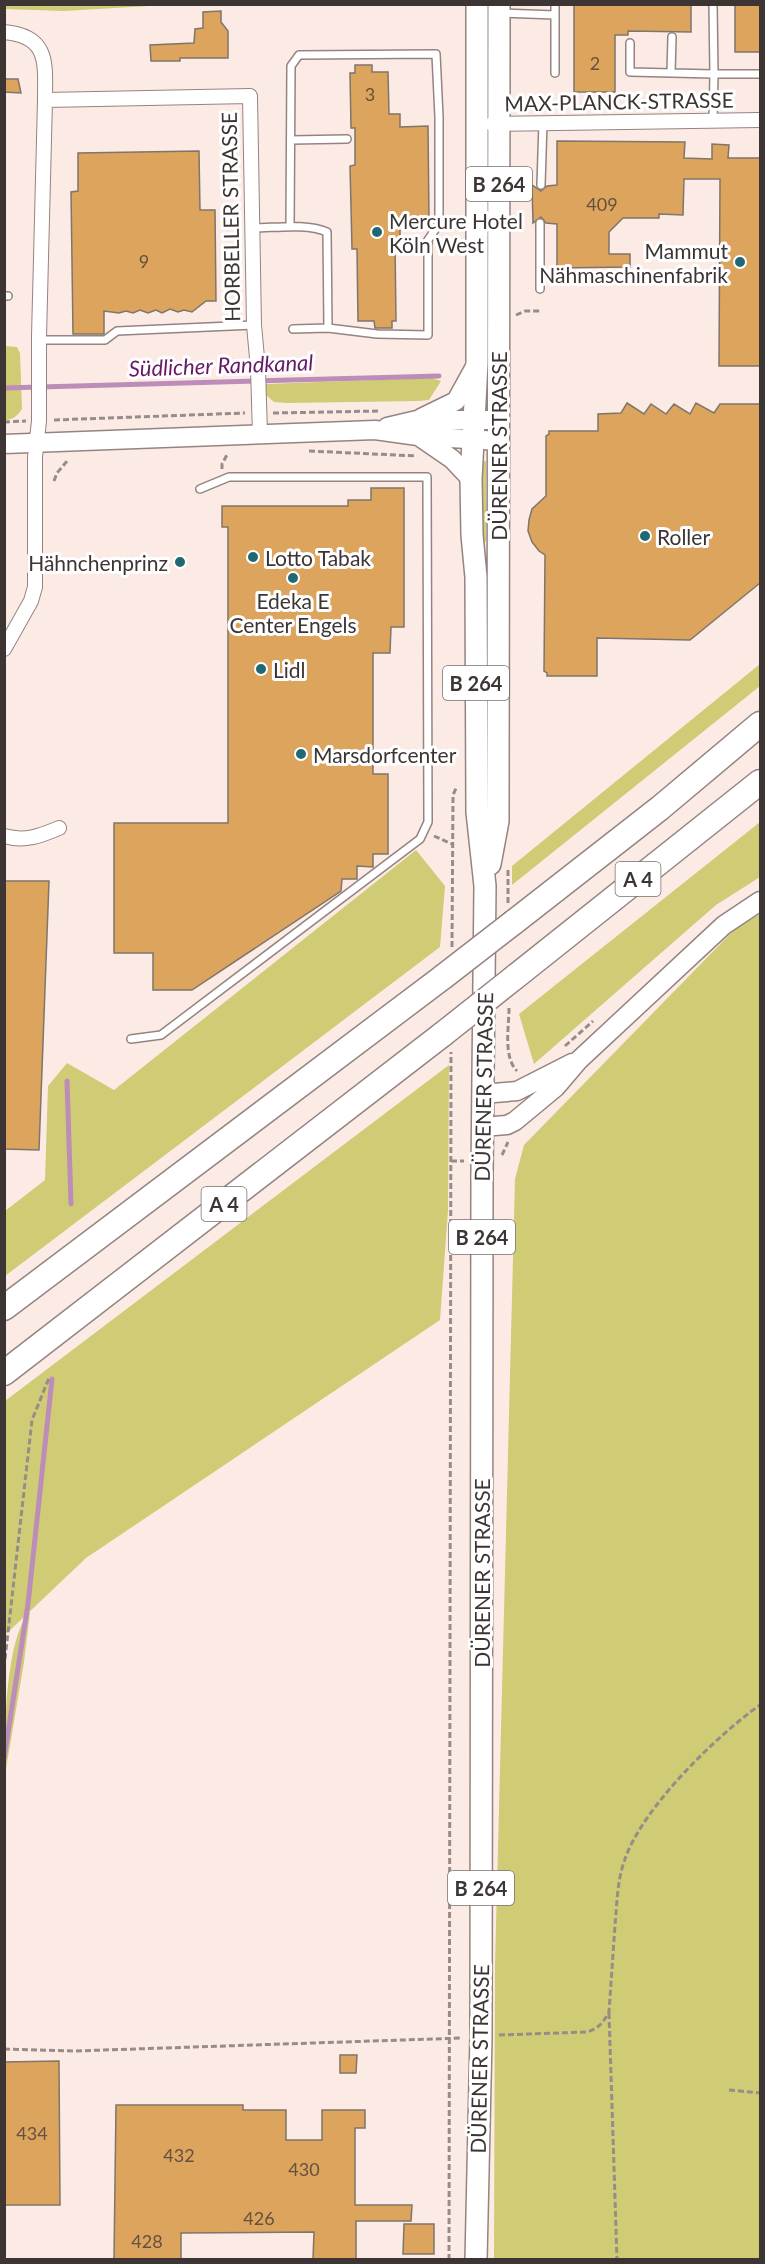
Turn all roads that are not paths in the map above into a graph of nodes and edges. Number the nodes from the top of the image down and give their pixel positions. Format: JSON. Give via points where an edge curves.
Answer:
{"nodes":[{"id":1,"x":555,"y":4,"type":"edge"},
{"id":2,"x":713,"y":4,"type":"edge"},
{"id":3,"x":492,"y":8,"type":"edge"},
{"id":4,"x":555,"y":15,"type":"junction"},
{"id":5,"x":4,"y":32,"type":"edge"},
{"id":6,"x":672,"y":37,"type":"dead end"},
{"id":7,"x":630,"y":43,"type":"dead end"},
{"id":8,"x":555,"y":73,"type":"dead end"},
{"id":9,"x":671,"y":73,"type":"junction"},
{"id":10,"x":714,"y":74,"type":"junction"},
{"id":11,"x":760,"y":74,"type":"edge"},
{"id":12,"x":45,"y":100,"type":"junction"},
{"id":13,"x":713,"y":120,"type":"junction"},
{"id":14,"x":760,"y":120,"type":"edge"},
{"id":15,"x":543,"y":122,"type":"junction"},
{"id":16,"x":501,"y":123,"type":"junction"},
{"id":17,"x":478,"y":124,"type":"junction"},
{"id":18,"x":347,"y":139,"type":"dead end"},
{"id":19,"x":291,"y":140,"type":"junction"},
{"id":20,"x":541,"y":185,"type":"dead end"},
{"id":21,"x":540,"y":223,"type":"dead end"},
{"id":22,"x":290,"y":227,"type":"junction"},
{"id":23,"x":252,"y":228,"type":"junction"},
{"id":24,"x":540,"y":289,"type":"dead end"},
{"id":25,"x":254,"y":325,"type":"junction"},
{"id":26,"x":328,"y":328,"type":"junction"},
{"id":27,"x":293,"y":329,"type":"dead end"},
{"id":28,"x":39,"y":340,"type":"junction"},
{"id":29,"x":477,"y":363,"type":"junction"},
{"id":30,"x":499,"y":420,"type":"junction"},
{"id":31,"x":418,"y":428,"type":"junction"},
{"id":32,"x":475,"y":430,"type":"junction"},
{"id":33,"x":260,"y":434,"type":"junction"},
{"id":34,"x":499,"y":441,"type":"junction"},
{"id":35,"x":36,"y":442,"type":"junction"},
{"id":36,"x":4,"y":444,"type":"edge"},
{"id":37,"x":471,"y":479,"type":"junction"},
{"id":38,"x":200,"y":489,"type":"dead end"},
{"id":39,"x":7,"y":640,"type":"edge"},
{"id":40,"x":760,"y":724,"type":"edge"},
{"id":41,"x":760,"y":782,"type":"edge"},
{"id":42,"x":59,"y":828,"type":"dead end"},
{"id":43,"x":4,"y":836,"type":"edge"},
{"id":44,"x":485,"y":886,"type":"junction"},
{"id":45,"x":760,"y":901,"type":"edge"},
{"id":46,"x":131,"y":1039,"type":"dead end"},
{"id":47,"x":579,"y":1059,"type":"junction"},
{"id":48,"x":483,"y":1094,"type":"junction"},
{"id":49,"x":483,"y":1127,"type":"junction"},
{"id":50,"x":4,"y":1308,"type":"edge"},
{"id":51,"x":4,"y":1373,"type":"edge"},
{"id":52,"x":476,"y":2259,"type":"edge"}],
"edges":[{"from":1,"to":4,"type":"lane"},
{"from":2,"to":10,"type":"lane"},
{"from":3,"to":4,"type":"lane"},
{"from":3,"to":16,"type":"main road","name":"DÜRENER STRASSE","number":"B 264"},
{"from":3,"to":17,"type":"main road","name":"DÜRENER STRASSE","number":"B 264"},
{"from":4,"to":8,"type":"lane"},
{"from":5,"to":12,"type":"street","via":[[34,40],[45,64]]},
{"from":6,"to":9,"type":"lane"},
{"from":7,"to":9,"type":"lane","via":[[630,72]]},
{"from":9,"to":10,"type":"lane"},
{"from":10,"to":11,"type":"lane"},
{"from":10,"to":13,"type":"lane"},
{"from":12,"to":23,"type":"street","name":"HORBELLER STRASSE","via":[[250,96]]},
{"from":12,"to":28,"type":"street"},
{"from":13,"to":14,"type":"street","name":"MAX-PLANCK-STRASSE"},
{"from":13,"to":15,"type":"street","name":"MAX-PLANCK-STRASSE"},
{"from":15,"to":16,"type":"street","name":"MAX-PLANCK-STRASSE"},
{"from":15,"to":20,"type":"lane"},
{"from":16,"to":17,"type":"street","name":"MAX-PLANCK-STRASSE"},
{"from":16,"to":30,"type":"main road","name":"DÜRENER STRASSE","number":"B 264"},
{"from":17,"to":29,"type":"main road","name":"DÜRENER STRASSE","number":"B 264"},
{"from":18,"to":19,"type":"lane"},
{"from":19,"to":22,"type":"lane"},
{"from":19,"to":26,"type":"lane","via":[[291,66],[299,55],[436,54],[439,224],[428,240],[428,335]]},
{"from":21,"to":24,"type":"lane"},
{"from":22,"to":23,"type":"lane"},
{"from":22,"to":26,"type":"lane","via":[[327,232]]},
{"from":23,"to":25,"type":"street","name":"HORBELLER STRASSE"},
{"from":25,"to":28,"type":"lane","via":[[117,331],[105,340]]},
{"from":25,"to":33,"type":"street","name":"HORBELLER STRASSE"},
{"from":26,"to":27,"type":"lane"},
{"from":28,"to":35,"type":"street"},
{"from":29,"to":31,"type":"main road","number":"B 264","via":[[456,401]]},
{"from":29,"to":32,"type":"main road","name":"DÜRENER STRASSE","number":"B 264"},
{"from":30,"to":32,"type":"main road"},
{"from":30,"to":34,"type":"main road","name":"DÜRENER STRASSE","number":"B 264"},
{"from":31,"to":32,"type":"main road"},
{"from":31,"to":33,"type":"main road"},
{"from":31,"to":37,"type":"main road"},
{"from":32,"to":34,"type":"main road"},
{"from":32,"to":37,"type":"main road","name":"DÜRENER STRASSE","number":"B 264"},
{"from":33,"to":35,"type":"main road"},
{"from":34,"to":44,"type":"main road","name":"DÜRENER STRASSE","number":"B 264","via":[[498,821]]},
{"from":35,"to":36,"type":"main road"},
{"from":35,"to":39,"type":"street","via":[[35,586],[31,601]]},
{"from":37,"to":44,"type":"main road","name":"DÜRENER STRASSE","number":"B 264","via":[[476,577],[477,812]]},
{"from":38,"to":46,"type":"lane","via":[[229,477],[428,477],[428,822],[420,839],[161,1035]]},
{"from":40,"to":50,"type":"highway","number":"A 4","bridge":true,"via":[[660,808],[511,917],[443,977]]},
{"from":41,"to":51,"type":"highway","number":"A 4","bridge":true,"via":[[515,977],[447,1039]]},
{"from":42,"to":43,"type":"street","via":[[34,838]]},
{"from":44,"to":48,"type":"main road","name":"DÜRENER STRASSE","number":"B 264"},
{"from":45,"to":47,"type":"main road","via":[[724,925]]},
{"from":47,"to":48,"type":"main road","via":[[517,1091]]},
{"from":47,"to":49,"type":"main road","via":[[556,1087],[515,1121]]},
{"from":48,"to":49,"type":"main road","name":"DÜRENER STRASSE","number":"B 264"},
{"from":49,"to":52,"type":"main road","name":"DÜRENER STRASSE","number":"B 264","via":[[481,2037]]}]}
